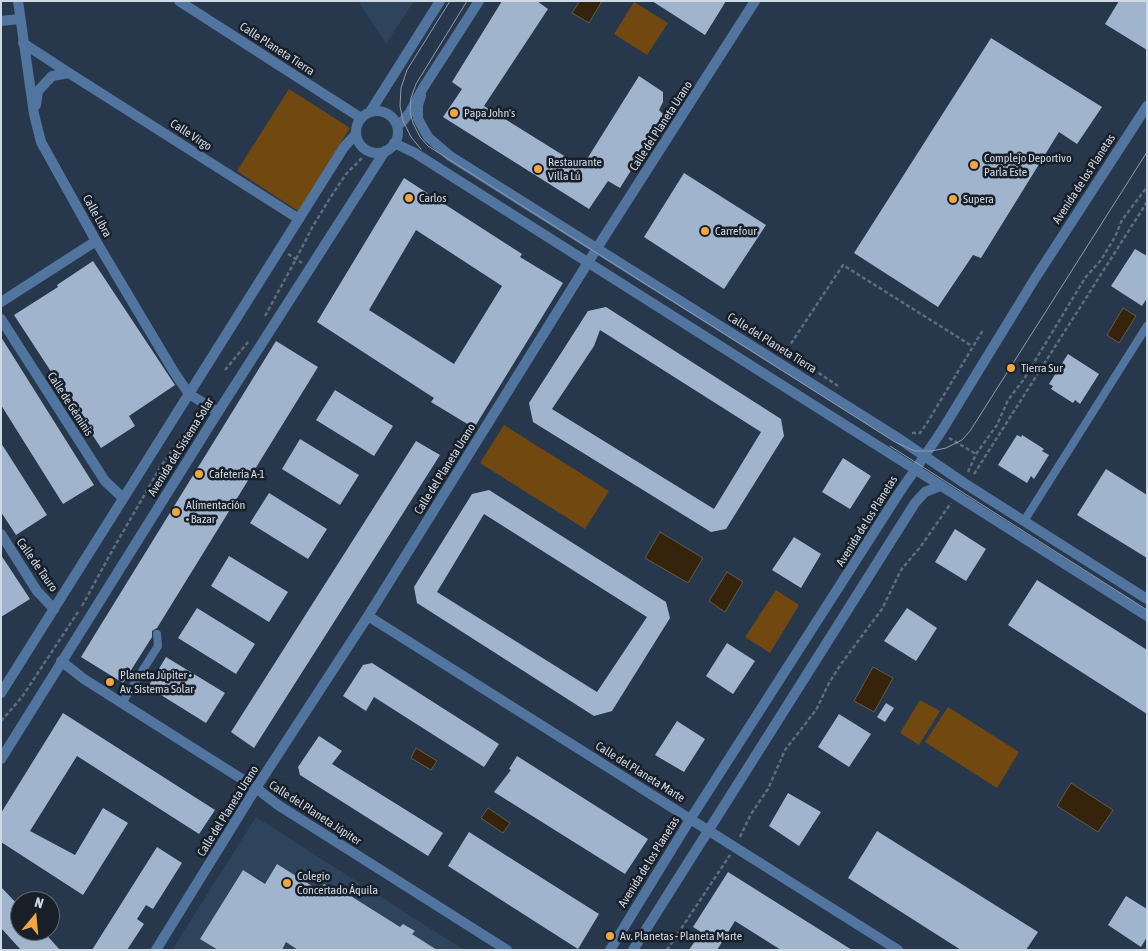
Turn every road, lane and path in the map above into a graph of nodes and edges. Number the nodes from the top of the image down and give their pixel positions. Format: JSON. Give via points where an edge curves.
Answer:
{"nodes":[{"id":1,"x":18,"y":1,"type":"edge"},
{"id":2,"x":180,"y":1,"type":"edge"},
{"id":3,"x":440,"y":1,"type":"edge"},
{"id":4,"x":479,"y":1,"type":"edge"},
{"id":5,"x":755,"y":1,"type":"edge"},
{"id":6,"x":20,"y":19,"type":"junction"},
{"id":7,"x":1,"y":21,"type":"edge"},
{"id":8,"x":23,"y":44,"type":"junction"},
{"id":9,"x":69,"y":73,"type":"junction"},
{"id":10,"x":423,"y":88,"type":"junction"},
{"id":11,"x":1147,"y":106,"type":"edge"},
{"id":12,"x":34,"y":114,"type":"junction"},
{"id":13,"x":365,"y":115,"type":"junction"},
{"id":14,"x":397,"y":126,"type":"junction"},
{"id":15,"x":356,"y":134,"type":"junction"},
{"id":16,"x":394,"y":143,"type":"junction"},
{"id":17,"x":344,"y":147,"type":"junction"},
{"id":18,"x":385,"y":150,"type":"junction"},
{"id":19,"x":362,"y":158,"type":"junction"},
{"id":20,"x":376,"y":167,"type":"junction"},
{"id":21,"x":1147,"y":187,"type":"edge"},
{"id":22,"x":1147,"y":202,"type":"edge"},
{"id":23,"x":299,"y":219,"type":"junction"},
{"id":24,"x":96,"y":241,"type":"junction"},
{"id":25,"x":281,"y":248,"type":"junction"},
{"id":26,"x":597,"y":248,"type":"junction"},
{"id":27,"x":296,"y":259,"type":"junction"},
{"id":28,"x":588,"y":263,"type":"junction"},
{"id":29,"x":309,"y":269,"type":"junction"},
{"id":30,"x":1,"y":302,"type":"edge"},
{"id":31,"x":264,"y":317,"type":"dead end"},
{"id":32,"x":1,"y":319,"type":"edge"},
{"id":33,"x":1147,"y":326,"type":"edge"},
{"id":34,"x":982,"y":330,"type":"dead end"},
{"id":35,"x":249,"y":341,"type":"dead end"},
{"id":36,"x":972,"y":346,"type":"junction"},
{"id":37,"x":239,"y":378,"type":"junction"},
{"id":38,"x":841,"y":388,"type":"dead end"},
{"id":39,"x":189,"y":394,"type":"junction"},
{"id":40,"x":218,"y":412,"type":"junction"},
{"id":41,"x":210,"y":426,"type":"junction"},
{"id":42,"x":911,"y":434,"type":"dead end"},
{"id":43,"x":924,"y":456,"type":"junction"},
{"id":44,"x":914,"y":470,"type":"junction"},
{"id":45,"x":974,"y":474,"type":"dead end"},
{"id":46,"x":964,"y":483,"type":"junction"},
{"id":47,"x":940,"y":486,"type":"junction"},
{"id":48,"x":957,"y":496,"type":"junction"},
{"id":49,"x":123,"y":498,"type":"junction"},
{"id":50,"x":1024,"y":520,"type":"junction"},
{"id":51,"x":1,"y":534,"type":"edge"},
{"id":52,"x":112,"y":551,"type":"junction"},
{"id":53,"x":126,"y":559,"type":"junction"},
{"id":54,"x":1147,"y":599,"type":"edge"},
{"id":55,"x":54,"y":609,"type":"junction"},
{"id":56,"x":368,"y":616,"type":"junction"},
{"id":57,"x":1147,"y":616,"type":"edge"},
{"id":58,"x":157,"y":634,"type":"dead end"},
{"id":59,"x":61,"y":661,"type":"junction"},
{"id":60,"x":1,"y":692,"type":"edge"},
{"id":61,"x":22,"y":697,"type":"junction"},
{"id":62,"x":122,"y":703,"type":"junction"},
{"id":63,"x":33,"y":707,"type":"junction"},
{"id":64,"x":1,"y":722,"type":"edge"},
{"id":65,"x":1,"y":759,"type":"edge"},
{"id":66,"x":256,"y":788,"type":"junction"},
{"id":67,"x":691,"y":818,"type":"junction"},
{"id":68,"x":709,"y":829,"type":"junction"},
{"id":69,"x":736,"y":846,"type":"junction"},
{"id":70,"x":156,"y":950,"type":"edge"},
{"id":71,"x":507,"y":950,"type":"edge"},
{"id":72,"x":610,"y":950,"type":"edge"},
{"id":73,"x":633,"y":950,"type":"edge"},
{"id":74,"x":667,"y":950,"type":"edge"},
{"id":75,"x":898,"y":950,"type":"edge"}],
"edges":[{"from":1,"to":6,"type":"street","name":"Calle Libra"},
{"from":2,"to":13,"type":"street","name":"Calle Planeta Tierra"},
{"from":3,"to":13,"type":"street"},
{"from":4,"to":10,"type":"street"},
{"from":5,"to":26,"type":"street","name":"Calle del Planeta Urano"},
{"from":6,"to":7,"type":"street"},
{"from":6,"to":8,"type":"street","name":"Calle Libra"},
{"from":8,"to":9,"type":"street","name":"Calle Virgo"},
{"from":8,"to":12,"type":"street","name":"Calle Libra"},
{"from":9,"to":12,"type":"street","via":[[52,76],[38,91]]},
{"from":9,"to":23,"type":"street","name":"Calle Virgo"},
{"from":10,"to":14,"type":"street","via":[[410,112]]},
{"from":10,"to":26,"type":"street","name":"Calle del Planeta Tierra","via":[[418,119],[428,137],[450,156]]},
{"from":11,"to":43,"type":"street","name":"Avenida de los Planetas"},
{"from":12,"to":24,"type":"street","name":"Calle Libra","via":[[41,142]]},
{"from":13,"to":14,"type":"street","via":[[383,112]]},
{"from":13,"to":15,"type":"street"},
{"from":14,"to":16,"type":"street"},
{"from":15,"to":17,"type":"street","name":"Avenida del Sistema Solar"},
{"from":15,"to":18,"type":"street","via":[[367,150]]},
{"from":16,"to":18,"type":"street"},
{"from":16,"to":28,"type":"street","via":[[415,153]]},
{"from":17,"to":19,"type":"path"},
{"from":17,"to":23,"type":"street","name":"Avenida del Sistema Solar"},
{"from":18,"to":20,"type":"street","name":"Avenida del Sistema Solar"},
{"from":19,"to":20,"type":"path"},
{"from":19,"to":27,"type":"path","via":[[330,198]]},
{"from":20,"to":29,"type":"street","name":"Avenida del Sistema Solar"},
{"from":21,"to":46,"type":"path","via":[[1122,220],[1115,238],[1085,278],[1008,400],[997,424],[976,454]]},
{"from":22,"to":45,"type":"path"},
{"from":23,"to":25,"type":"street","name":"Avenida del Sistema Solar"},
{"from":24,"to":30,"type":"street"},
{"from":24,"to":39,"type":"street","name":"Calle Libra"},
{"from":25,"to":27,"type":"path"},
{"from":25,"to":39,"type":"street","name":"Avenida del Sistema Solar"},
{"from":26,"to":28,"type":"street","name":"Calle del Planeta Urano"},
{"from":26,"to":43,"type":"street","name":"Calle del Planeta Tierra"},
{"from":27,"to":29,"type":"path"},
{"from":27,"to":31,"type":"path"},
{"from":28,"to":44,"type":"street"},
{"from":28,"to":56,"type":"street","name":"Calle del Planeta Urano"},
{"from":29,"to":37,"type":"street","name":"Avenida del Sistema Solar"},
{"from":32,"to":49,"type":"street","name":"Calle de Géminis","via":[[104,480]]},
{"from":33,"to":50,"type":"lane"},
{"from":34,"to":36,"type":"path"},
{"from":35,"to":37,"type":"path","via":[[225,370]]},
{"from":36,"to":38,"type":"path","via":[[843,265],[786,351]]},
{"from":36,"to":42,"type":"path","via":[[927,423],[920,433]]},
{"from":37,"to":40,"type":"street","name":"Avenida del Sistema Solar"},
{"from":39,"to":40,"type":"street","name":"Calle Libra"},
{"from":39,"to":49,"type":"street","name":"Avenida del Sistema Solar"},
{"from":40,"to":41,"type":"street","name":"Avenida del Sistema Solar"},
{"from":41,"to":52,"type":"path","via":[[197,416],[161,466]]},
{"from":41,"to":53,"type":"street","name":"Avenida del Sistema Solar"},
{"from":43,"to":44,"type":"street","name":"Avenida de los Planetas"},
{"from":43,"to":46,"type":"street","name":"Calle del Planeta Tierra"},
{"from":44,"to":47,"type":"street"},
{"from":44,"to":67,"type":"street","name":"Avenida de los Planetas"},
{"from":46,"to":50,"type":"street","name":"Calle del Planeta Tierra"},
{"from":47,"to":48,"type":"street"},
{"from":47,"to":68,"type":"street","via":[[925,492],[915,503]]},
{"from":48,"to":57,"type":"street"},
{"from":48,"to":69,"type":"path","via":[[901,570],[882,609],[837,670],[816,710],[786,750]]},
{"from":49,"to":55,"type":"street","name":"Avenida del Sistema Solar"},
{"from":50,"to":54,"type":"street","name":"Calle del Planeta Tierra"},
{"from":51,"to":55,"type":"street","name":"Calle de Tauro","via":[[37,591]]},
{"from":52,"to":53,"type":"path"},
{"from":52,"to":61,"type":"path","via":[[81,608]]},
{"from":53,"to":59,"type":"street","name":"Avenida del Sistema Solar"},
{"from":55,"to":60,"type":"street","name":"Avenida del Sistema Solar"},
{"from":56,"to":66,"type":"street","name":"Calle del Planeta Urano"},
{"from":56,"to":67,"type":"street","name":"Calle del Planeta Marte"},
{"from":58,"to":62,"type":"lane","via":[[158,646]]},
{"from":59,"to":62,"type":"street","name":"Calle del Planeta Júpiter"},
{"from":59,"to":63,"type":"street","name":"Avenida del Sistema Solar"},
{"from":61,"to":63,"type":"path"},
{"from":61,"to":64,"type":"path"},
{"from":62,"to":66,"type":"street","name":"Calle del Planeta Júpiter"},
{"from":63,"to":65,"type":"street","name":"Avenida del Sistema Solar"},
{"from":66,"to":70,"type":"street","name":"Calle del Planeta Urano"},
{"from":66,"to":71,"type":"street","name":"Calle del Planeta Júpiter"},
{"from":67,"to":68,"type":"street","name":"Calle del Planeta Marte"},
{"from":67,"to":72,"type":"street","name":"Avenida de los Planetas"},
{"from":68,"to":69,"type":"street","name":"Calle del Planeta Marte"},
{"from":68,"to":73,"type":"street"},
{"from":69,"to":74,"type":"path"},
{"from":69,"to":75,"type":"street","name":"Calle del Planeta Marte"}]}
